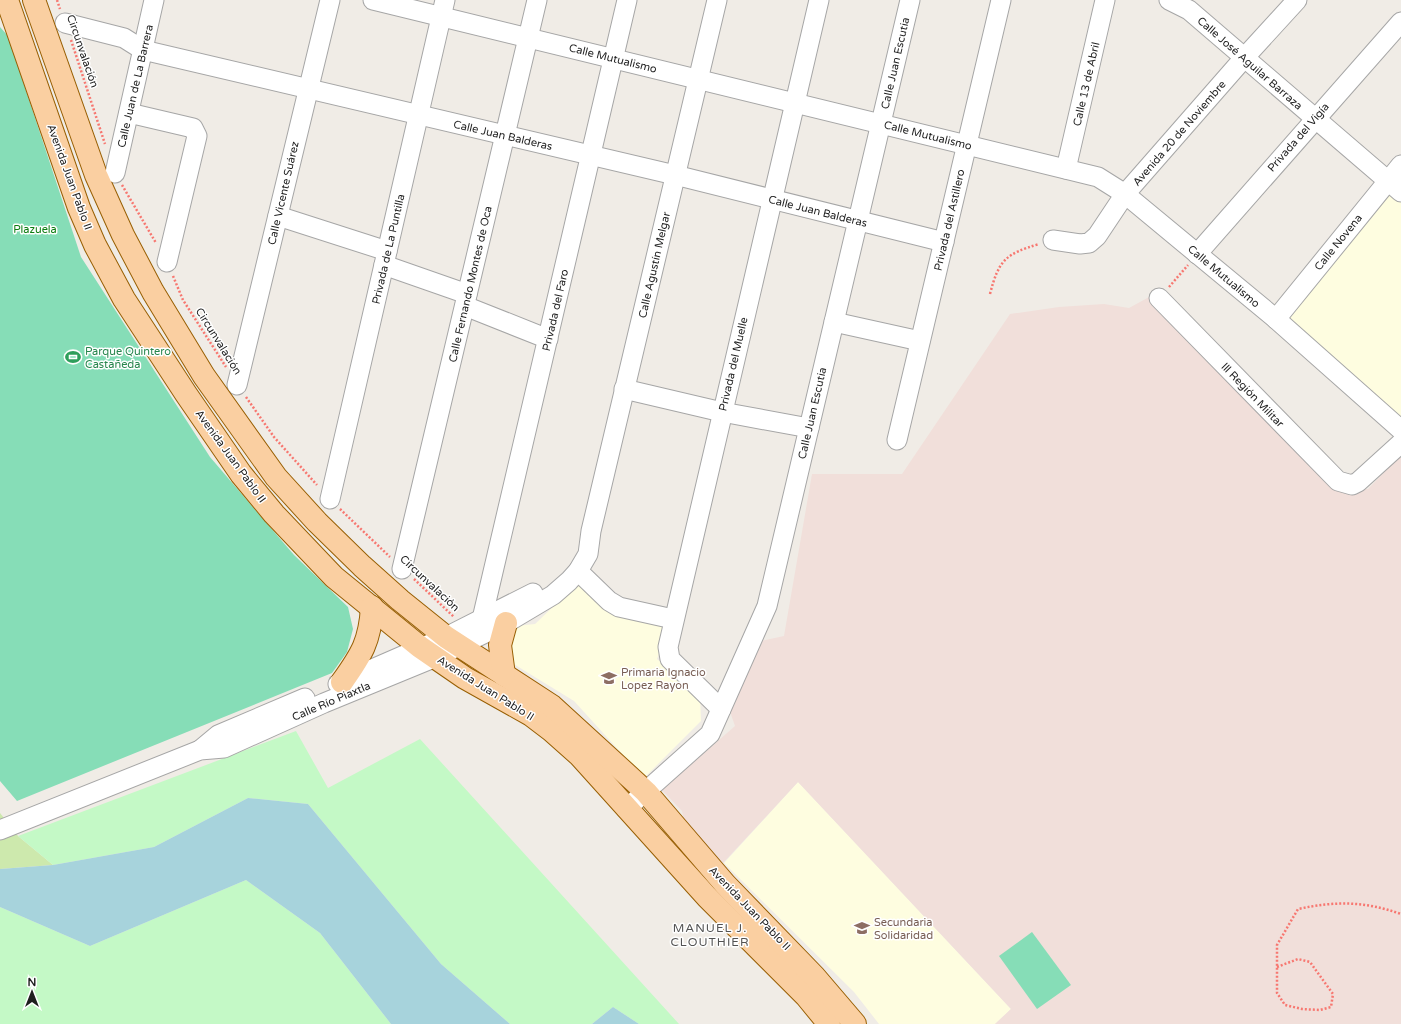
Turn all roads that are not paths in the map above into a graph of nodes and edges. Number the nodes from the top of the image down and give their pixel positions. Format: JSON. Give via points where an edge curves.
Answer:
{"nodes":[{"id":1,"x":8,"y":0,"type":"edge"},
{"id":2,"x":34,"y":0,"type":"edge"},
{"id":3,"x":154,"y":0,"type":"edge"},
{"id":4,"x":330,"y":0,"type":"edge"},
{"id":5,"x":373,"y":0,"type":"edge"},
{"id":6,"x":537,"y":0,"type":"edge"},
{"id":7,"x":627,"y":0,"type":"edge"},
{"id":8,"x":717,"y":0,"type":"edge"},
{"id":9,"x":819,"y":0,"type":"edge"},
{"id":10,"x":910,"y":0,"type":"edge"},
{"id":11,"x":1001,"y":0,"type":"edge"},
{"id":12,"x":1105,"y":0,"type":"edge"},
{"id":13,"x":1169,"y":0,"type":"edge"},
{"id":14,"x":1297,"y":0,"type":"edge"},
{"id":15,"x":443,"y":8,"type":"edge"},
{"id":16,"x":1401,"y":22,"type":"edge"},
{"id":17,"x":65,"y":23,"type":"road end"},
{"id":18,"x":528,"y":38,"type":"junction"},
{"id":19,"x":143,"y":50,"type":"junction"},
{"id":20,"x":614,"y":58,"type":"junction"},
{"id":21,"x":1244,"y":58,"type":"junction"},
{"id":22,"x":698,"y":79,"type":"junction"},
{"id":23,"x":308,"y":89,"type":"junction"},
{"id":24,"x":794,"y":102,"type":"junction"},
{"id":25,"x":129,"y":113,"type":"junction"},
{"id":26,"x":418,"y":115,"type":"junction"},
{"id":27,"x":1315,"y":118,"type":"junction"},
{"id":28,"x":881,"y":124,"type":"junction"},
{"id":29,"x":505,"y":136,"type":"junction"},
{"id":30,"x":967,"y":145,"type":"junction"},
{"id":31,"x":591,"y":156,"type":"junction"},
{"id":32,"x":1401,"y":166,"type":"edge"},
{"id":33,"x":1066,"y":169,"type":"junction"},
{"id":34,"x":115,"y":173,"type":"road end"},
{"id":35,"x":675,"y":175,"type":"junction"},
{"id":36,"x":1394,"y":187,"type":"edge"},
{"id":37,"x":1125,"y":194,"type":"junction"},
{"id":38,"x":772,"y":200,"type":"junction"},
{"id":39,"x":278,"y":216,"type":"junction"},
{"id":40,"x":858,"y":221,"type":"junction"},
{"id":41,"x":1053,"y":240,"type":"road end"},
{"id":42,"x":944,"y":242,"type":"junction"},
{"id":43,"x":1197,"y":254,"type":"junction"},
{"id":44,"x":386,"y":258,"type":"junction"},
{"id":45,"x":167,"y":262,"type":"road end"},
{"id":46,"x":1159,"y":298,"type":"road end"},
{"id":47,"x":466,"y":300,"type":"junction"},
{"id":48,"x":1276,"y":319,"type":"junction"},
{"id":49,"x":834,"y":322,"type":"junction"},
{"id":50,"x":548,"y":339,"type":"junction"},
{"id":51,"x":920,"y":341,"type":"junction"},
{"id":52,"x":204,"y":376,"type":"junction"},
{"id":53,"x":237,"y":385,"type":"road end"},
{"id":54,"x":624,"y":389,"type":"junction"},
{"id":55,"x":186,"y":394,"type":"junction"},
{"id":56,"x":722,"y":412,"type":"junction"},
{"id":57,"x":809,"y":428,"type":"junction"},
{"id":58,"x":1401,"y":430,"type":"edge"},
{"id":59,"x":897,"y":440,"type":"dead end"},
{"id":60,"x":1401,"y":443,"type":"edge"},
{"id":61,"x":330,"y":499,"type":"road end"},
{"id":62,"x":591,"y":531,"type":"junction"},
{"id":63,"x":402,"y":568,"type":"road end"},
{"id":64,"x":578,"y":571,"type":"junction"},
{"id":65,"x":372,"y":607,"type":"junction"},
{"id":66,"x":673,"y":619,"type":"junction"},
{"id":67,"x":506,"y":623,"type":"junction"},
{"id":68,"x":463,"y":633,"type":"junction"},
{"id":69,"x":428,"y":652,"type":"junction"},
{"id":70,"x":504,"y":675,"type":"junction"},
{"id":71,"x":342,"y":682,"type":"junction"},
{"id":72,"x":721,"y":709,"type":"junction"},
{"id":73,"x":200,"y":750,"type":"junction"},
{"id":74,"x":646,"y":792,"type":"junction"},
{"id":75,"x":626,"y":809,"type":"junction"},
{"id":76,"x":0,"y":830,"type":"edge"},
{"id":77,"x":749,"y":924,"type":"junction"},
{"id":78,"x":829,"y":1024,"type":"edge"},
{"id":79,"x":855,"y":1024,"type":"edge"}],
"edges":[{"from":1,"to":55,"type":"main road","name":"Avenida Juan Pablo II","via":[[79,208],[95,245],[124,299]]},
{"from":2,"to":52,"type":"main road","name":"Avenida Juan Pablo II","via":[[96,175],[123,235],[153,292]]},
{"from":3,"to":19,"type":"street","name":"Calle Juan de La Barrera"},
{"from":4,"to":23,"type":"street","name":"Calle Vicente Suárez"},
{"from":5,"to":15,"type":"street","name":"Calle Mutualismo"},
{"from":6,"to":18,"type":"street","name":"Calle Fernando Montes de Oca"},
{"from":7,"to":20,"type":"street","name":"Privada del Faro"},
{"from":8,"to":22,"type":"street","name":"Calle Agustín Melgar"},
{"from":9,"to":24,"type":"street","name":"Privada del Muelle"},
{"from":10,"to":28,"type":"street","name":"Calle Juan Escutia"},
{"from":11,"to":30,"type":"street","name":"Privada del Astillero"},
{"from":12,"to":33,"type":"street","name":"Calle 13 de Abril"},
{"from":13,"to":21,"type":"street","name":"Calle José Aguilar Barraza","via":[[1189,10]]},
{"from":14,"to":21,"type":"street","name":"Avenida 20 de Noviembre"},
{"from":15,"to":18,"type":"street","name":"Calle Mutualismo"},
{"from":15,"to":26,"type":"street","name":"Privada de La Puntilla"},
{"from":16,"to":27,"type":"street","name":"Privada del Vigía"},
{"from":17,"to":19,"type":"street","name":"Calle Juan Balderas","via":[[124,38]]},
{"from":18,"to":20,"type":"street","name":"Calle Mutualismo"},
{"from":18,"to":29,"type":"street","name":"Calle Fernando Montes de Oca"},
{"from":19,"to":23,"type":"street","name":"Calle Juan Balderas"},
{"from":19,"to":25,"type":"street","name":"Calle Juan de La Barrera"},
{"from":20,"to":22,"type":"street","name":"Calle Mutualismo"},
{"from":20,"to":31,"type":"street","name":"Privada del Faro"},
{"from":21,"to":27,"type":"street","name":"Calle José Aguilar Barraza"},
{"from":21,"to":37,"type":"street","name":"Avenida 20 de Noviembre"},
{"from":22,"to":24,"type":"street","name":"Calle Mutualismo"},
{"from":22,"to":35,"type":"street","name":"Calle Agustín Melgar"},
{"from":23,"to":26,"type":"street","name":"Calle Juan Balderas"},
{"from":23,"to":39,"type":"street","name":"Calle Vicente Suárez"},
{"from":24,"to":28,"type":"street","name":"Calle Mutualismo"},
{"from":24,"to":38,"type":"street","name":"Privada del Muelle"},
{"from":25,"to":34,"type":"street","name":"Calle Juan de La Barrera"},
{"from":25,"to":45,"type":"street","via":[[193,128],[197,136]]},
{"from":26,"to":29,"type":"street","name":"Calle Juan Balderas"},
{"from":26,"to":44,"type":"street","name":"Privada de La Puntilla"},
{"from":27,"to":36,"type":"street","name":"Calle José Aguilar Barraza"},
{"from":27,"to":43,"type":"street","name":"Privada del Vigía"},
{"from":28,"to":30,"type":"street","name":"Calle Mutualismo"},
{"from":28,"to":40,"type":"street","name":"Calle Juan Escutia"},
{"from":29,"to":31,"type":"street","name":"Calle Juan Balderas"},
{"from":29,"to":47,"type":"street","name":"Calle Fernando Montes de Oca"},
{"from":30,"to":33,"type":"street","name":"Calle Mutualismo"},
{"from":30,"to":42,"type":"street","name":"Privada del Astillero"},
{"from":31,"to":35,"type":"street","name":"Calle Juan Balderas"},
{"from":31,"to":50,"type":"street","name":"Privada del Faro"},
{"from":32,"to":36,"type":"street","name":"Calle Novena"},
{"from":33,"to":37,"type":"street","name":"Calle Mutualismo","via":[[1098,177]]},
{"from":35,"to":38,"type":"street","name":"Calle Juan Balderas"},
{"from":35,"to":54,"type":"street","name":"Calle Agustín Melgar"},
{"from":36,"to":48,"type":"street","name":"Calle Novena"},
{"from":37,"to":41,"type":"street","name":"Avenida 20 de Noviembre","via":[[1097,236],[1089,243]]},
{"from":37,"to":43,"type":"street","name":"Calle Mutualismo"},
{"from":38,"to":40,"type":"street","name":"Calle Juan Balderas"},
{"from":38,"to":56,"type":"street","name":"Privada del Muelle"},
{"from":39,"to":44,"type":"street"},
{"from":39,"to":53,"type":"street","name":"Calle Vicente Suárez"},
{"from":40,"to":42,"type":"street","name":"Calle Juan Balderas"},
{"from":40,"to":49,"type":"street","name":"Calle Juan Escutia"},
{"from":42,"to":51,"type":"street","name":"Privada del Astillero"},
{"from":43,"to":48,"type":"street","name":"Calle Mutualismo"},
{"from":44,"to":47,"type":"street"},
{"from":44,"to":61,"type":"street","name":"Privada de La Puntilla"},
{"from":46,"to":60,"type":"street","name":"lll Región Militar","via":[[1338,481],[1352,485],[1358,482]]},
{"from":47,"to":50,"type":"street"},
{"from":47,"to":63,"type":"street","name":"Calle Fernando Montes de Oca"},
{"from":48,"to":58,"type":"street","name":"Calle Mutualismo"},
{"from":49,"to":51,"type":"street"},
{"from":49,"to":57,"type":"street","name":"Calle Juan Escutia"},
{"from":50,"to":68,"type":"street","name":"Privada del Faro"},
{"from":51,"to":59,"type":"street","name":"Privada del Astillero"},
{"from":52,"to":55,"type":"main road"},
{"from":52,"to":68,"type":"main road","name":"Avenida Juan Pablo II","via":[[276,477],[317,522],[362,566]]},
{"from":54,"to":56,"type":"street"},
{"from":54,"to":62,"type":"street","name":"Calle Agustín Melgar"},
{"from":55,"to":65,"type":"main road","name":"Avenida Juan Pablo II","via":[[241,474],[274,514],[334,577]]},
{"from":56,"to":57,"type":"street"},
{"from":56,"to":66,"type":"street","name":"Privada del Muelle"},
{"from":57,"to":72,"type":"street","name":"Calle Juan Escutia","via":[[767,606]]},
{"from":62,"to":64,"type":"street","name":"Calle Agustín Melgar","via":[[588,554]]},
{"from":62,"to":68,"type":"street","name":"Calle Agustín Melgar","via":[[563,570],[543,587]]},
{"from":64,"to":66,"type":"street","via":[[609,602],[619,607]]},
{"from":64,"to":67,"type":"street","name":"Calle Agustín Melgar","via":[[553,595]]},
{"from":65,"to":69,"type":"main road","name":"Avenida Juan Pablo II"},
{"from":65,"to":71,"type":"main road","via":[[367,642]]},
{"from":66,"to":72,"type":"street","name":"Privada del Muelle","via":[[668,647],[670,659]]},
{"from":67,"to":68,"type":"street","name":"Calle Agustín Melgar"},
{"from":67,"to":70,"type":"main road","via":[[500,645]]},
{"from":68,"to":69,"type":"street","name":"Calle Río Piaxtla"},
{"from":68,"to":70,"type":"main road","name":"Avenida Juan Pablo II"},
{"from":69,"to":71,"type":"street","name":"Calle Río Piaxtla"},
{"from":69,"to":73,"type":"street","name":"Calle Río Piaxtla","via":[[224,748]]},
{"from":69,"to":75,"type":"main road","name":"Avenida Juan Pablo II","via":[[465,678],[531,715],[552,731],[579,756]]},
{"from":70,"to":74,"type":"main road","name":"Avenida Juan Pablo II","via":[[562,714]]},
{"from":71,"to":73,"type":"street","name":"Calle Río Piaxtla","via":[[218,735]]},
{"from":72,"to":74,"type":"street","name":"Calle Juan Escutia","via":[[710,734]]},
{"from":73,"to":76,"type":"street","name":"Calle Río Piaxtla"},
{"from":74,"to":75,"type":"street"},
{"from":74,"to":77,"type":"main road","name":"Avenida Juan Pablo II","via":[[725,884]]},
{"from":75,"to":77,"type":"main road","name":"Avenida Juan Pablo II","via":[[707,897]]},
{"from":77,"to":78,"type":"main road","name":"Avenida Juan Pablo II"},
{"from":77,"to":79,"type":"main road","name":"Avenida Juan Pablo II","via":[[820,981]]}]}
